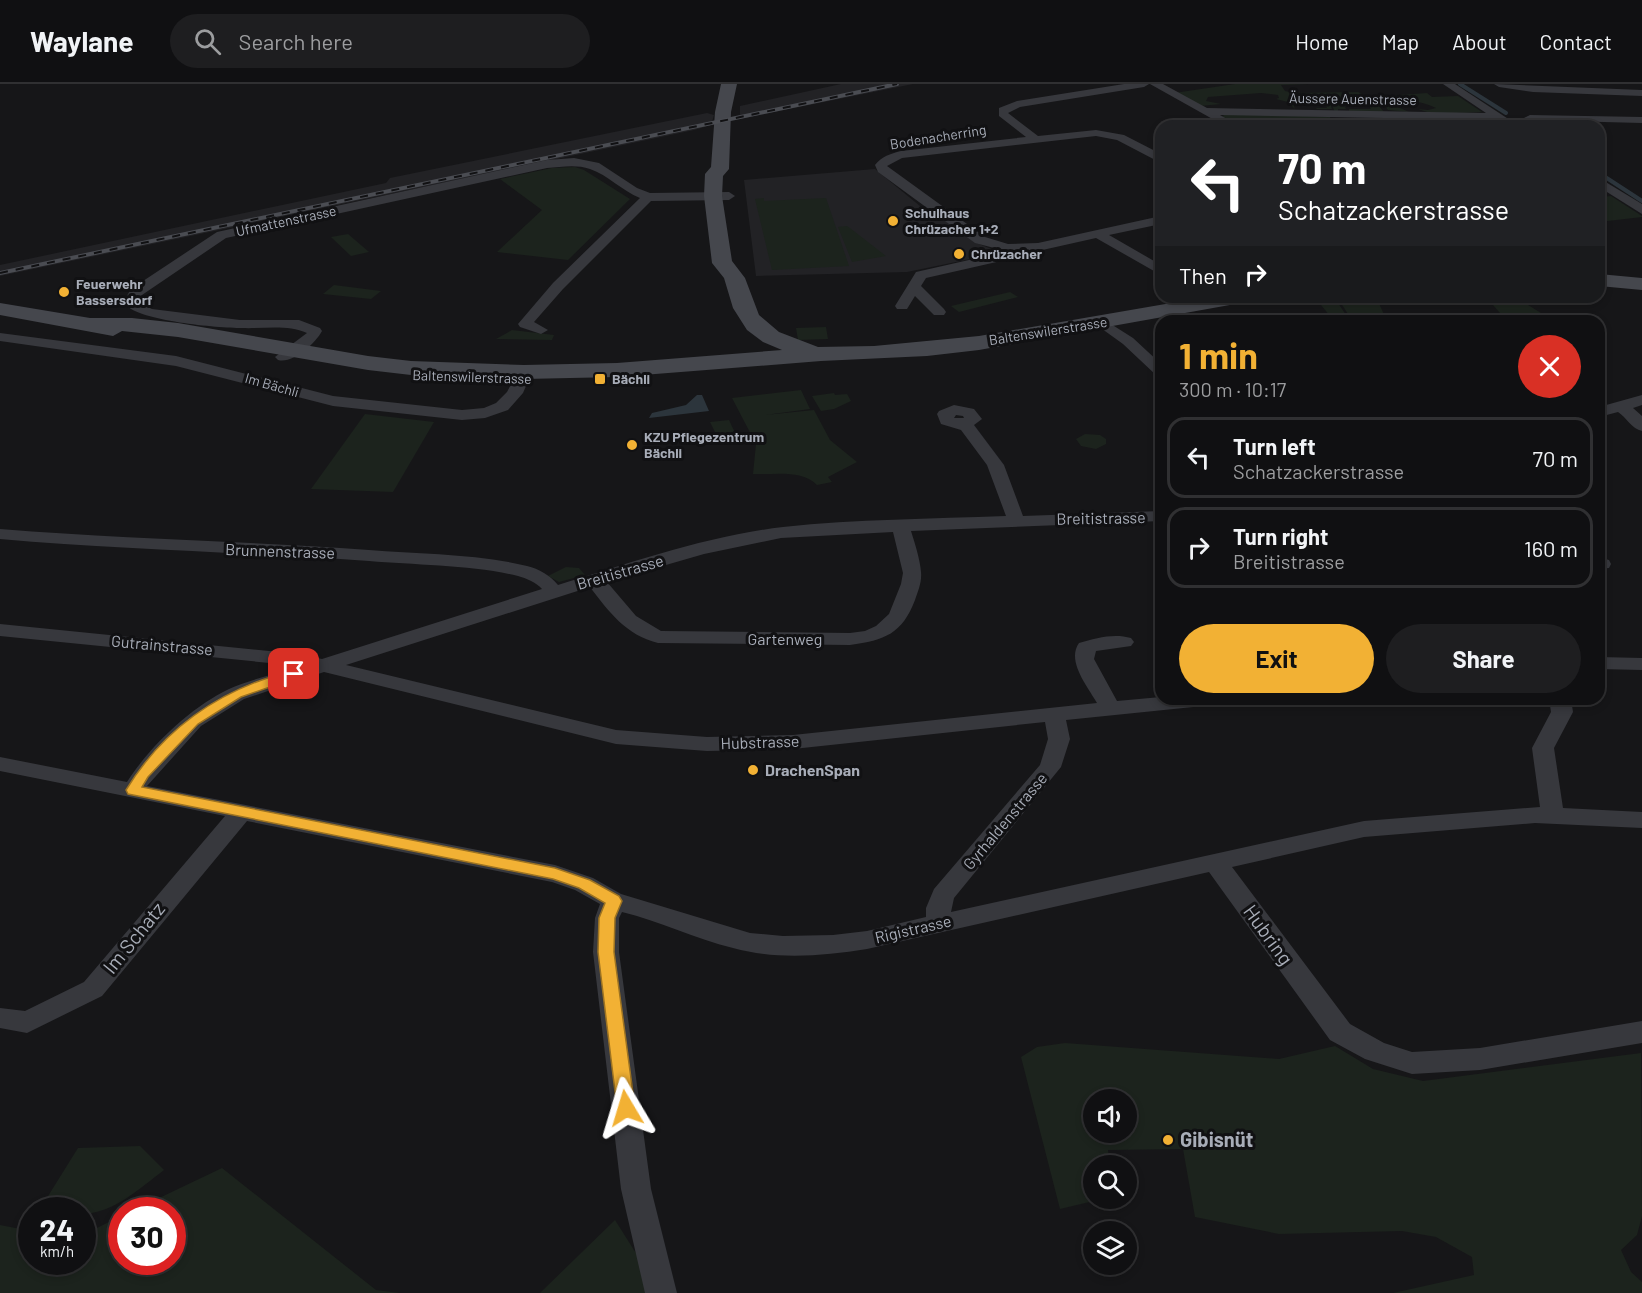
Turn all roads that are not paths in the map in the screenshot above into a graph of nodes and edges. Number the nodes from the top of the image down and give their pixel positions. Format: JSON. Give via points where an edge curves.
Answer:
{"nodes":[{"id":1,"x":729,"y":84,"type":"edge"},
{"id":2,"x":1144,"y":84,"type":"edge"},
{"id":3,"x":1155,"y":84,"type":"edge"},
{"id":4,"x":1448,"y":84,"type":"edge"},
{"id":5,"x":1498,"y":84,"type":"edge"},
{"id":6,"x":1525,"y":89,"type":"junction"},
{"id":7,"x":1608,"y":90,"type":"junction"},
{"id":8,"x":1642,"y":93,"type":"edge"},
{"id":9,"x":1204,"y":111,"type":"junction"},
{"id":10,"x":1500,"y":117,"type":"junction"},
{"id":11,"x":1530,"y":118,"type":"dead end"},
{"id":12,"x":1564,"y":118,"type":"junction"},
{"id":13,"x":1637,"y":119,"type":"edge"},
{"id":14,"x":1221,"y":120,"type":"edge"},
{"id":15,"x":1504,"y":120,"type":"edge"},
{"id":16,"x":1642,"y":128,"type":"edge"},
{"id":17,"x":1034,"y":138,"type":"junction"},
{"id":18,"x":1155,"y":156,"type":"edge"},
{"id":19,"x":1605,"y":186,"type":"edge"},
{"id":20,"x":721,"y":196,"type":"junction"},
{"id":21,"x":648,"y":197,"type":"junction"},
{"id":22,"x":1642,"y":210,"type":"edge"},
{"id":23,"x":1155,"y":221,"type":"edge"},
{"id":24,"x":1098,"y":234,"type":"junction"},
{"id":25,"x":1007,"y":249,"type":"junction"},
{"id":26,"x":1155,"y":267,"type":"edge"},
{"id":27,"x":1605,"y":281,"type":"edge"},
{"id":28,"x":1642,"y":284,"type":"edge"},
{"id":29,"x":915,"y":288,"type":"junction"},
{"id":30,"x":1194,"y":303,"type":"edge"},
{"id":31,"x":902,"y":306,"type":"dead end"},
{"id":32,"x":0,"y":309,"type":"edge"},
{"id":33,"x":745,"y":311,"type":"junction"},
{"id":34,"x":939,"y":312,"type":"dead end"},
{"id":35,"x":1103,"y":323,"type":"junction"},
{"id":36,"x":542,"y":330,"type":"dead end"},
{"id":37,"x":760,"y":330,"type":"junction"},
{"id":38,"x":0,"y":337,"type":"edge"},
{"id":39,"x":289,"y":353,"type":"junction"},
{"id":40,"x":821,"y":354,"type":"junction"},
{"id":41,"x":853,"y":354,"type":"junction"},
{"id":42,"x":760,"y":361,"type":"junction"},
{"id":43,"x":1155,"y":366,"type":"edge"},
{"id":44,"x":522,"y":376,"type":"junction"},
{"id":45,"x":1642,"y":399,"type":"edge"},
{"id":46,"x":1621,"y":407,"type":"junction"},
{"id":47,"x":1605,"y":411,"type":"edge"},
{"id":48,"x":965,"y":424,"type":"dead end"},
{"id":49,"x":1642,"y":426,"type":"edge"},
{"id":50,"x":1155,"y":516,"type":"edge"},
{"id":51,"x":1016,"y":520,"type":"junction"},
{"id":52,"x":901,"y":525,"type":"junction"},
{"id":53,"x":0,"y":534,"type":"edge"},
{"id":54,"x":594,"y":579,"type":"junction"},
{"id":55,"x":553,"y":591,"type":"junction"},
{"id":56,"x":0,"y":630,"type":"edge"},
{"id":57,"x":1124,"y":642,"type":"dead end"},
{"id":58,"x":1605,"y":663,"type":"edge"},
{"id":59,"x":1642,"y":664,"type":"edge"},
{"id":60,"x":324,"y":666,"type":"junction"},
{"id":61,"x":1155,"y":704,"type":"edge"},
{"id":62,"x":1561,"y":705,"type":"edge"},
{"id":63,"x":1111,"y":709,"type":"junction"},
{"id":64,"x":1054,"y":714,"type":"junction"},
{"id":65,"x":0,"y":764,"type":"edge"},
{"id":66,"x":133,"y":790,"type":"junction"},
{"id":67,"x":242,"y":812,"type":"junction"},
{"id":68,"x":1553,"y":816,"type":"junction"},
{"id":69,"x":1642,"y":820,"type":"edge"},
{"id":70,"x":1215,"y":862,"type":"junction"},
{"id":71,"x":614,"y":901,"type":"junction"},
{"id":72,"x":939,"y":922,"type":"junction"},
{"id":73,"x":0,"y":1018,"type":"edge"},
{"id":74,"x":1642,"y":1032,"type":"edge"},
{"id":75,"x":661,"y":1293,"type":"edge"}],
"edges":[{"from":1,"to":20,"type":"main road","via":[[723,112],[720,169],[714,174]]},
{"from":2,"to":17,"type":"street","via":[[1017,104],[1003,110]]},
{"from":3,"to":9,"type":"street"},
{"from":4,"to":10,"type":"street"},
{"from":5,"to":6,"type":"street"},
{"from":6,"to":7,"type":"street"},
{"from":6,"to":12,"type":"street"},
{"from":7,"to":8,"type":"street"},
{"from":7,"to":13,"type":"street"},
{"from":9,"to":10,"type":"street","name":"Äussere Auenstrasse"},
{"from":9,"to":14,"type":"street"},
{"from":10,"to":15,"type":"street"},
{"from":11,"to":12,"type":"street"},
{"from":12,"to":13,"type":"street"},
{"from":13,"to":16,"type":"street"},
{"from":17,"to":18,"type":"street","name":"Bodenacherring","via":[[1108,134]]},
{"from":17,"to":25,"type":"street","name":"Bodenacherring","via":[[902,155],[882,165],[897,181],[980,240]]},
{"from":19,"to":22,"type":"street"},
{"from":20,"to":21,"type":"street","name":"Ufmattenstrasse"},
{"from":20,"to":33,"type":"main road","via":[[737,261],[733,270]]},
{"from":21,"to":36,"type":"street","via":[[525,324]]},
{"from":21,"to":39,"type":"street","name":"Ufmattenstrasse","via":[[595,166],[574,162],[547,164],[222,235],[136,292],[132,299],[138,309],[150,313],[240,324],[299,324],[315,331]]},
{"from":23,"to":24,"type":"street","name":"Bodenacherring"},
{"from":24,"to":25,"type":"street","name":"Bodenacherring","via":[[1038,247]]},
{"from":24,"to":26,"type":"street"},
{"from":25,"to":29,"type":"street","via":[[996,258],[921,275]]},
{"from":27,"to":28,"type":"main road"},
{"from":29,"to":31,"type":"street"},
{"from":29,"to":34,"type":"street"},
{"from":30,"to":35,"type":"main road","name":"Baltenswilerstrasse"},
{"from":32,"to":39,"type":"main road","name":"Baltenswilerstrasse","via":[[120,331]]},
{"from":33,"to":37,"type":"main road"},
{"from":33,"to":42,"type":"main road","via":[[743,327]]},
{"from":35,"to":41,"type":"main road","name":"Baltenswilerstrasse","via":[[967,343]]},
{"from":35,"to":43,"type":"street"},
{"from":37,"to":40,"type":"main road","via":[[794,347]]},
{"from":37,"to":42,"type":"main road"},
{"from":38,"to":44,"type":"street","name":"Im Bächli","via":[[176,362],[342,402],[455,415],[478,416],[503,407],[516,392]]},
{"from":39,"to":44,"type":"main road","name":"Baltenswilerstrasse","via":[[412,375]]},
{"from":40,"to":41,"type":"main road","name":"Baltenswilerstrasse"},
{"from":40,"to":42,"type":"main road","name":"Baltenswilerstrasse"},
{"from":41,"to":42,"type":"main road","name":"Baltenswilerstrasse","via":[[823,360]]},
{"from":42,"to":44,"type":"main road","name":"Baltenswilerstrasse","via":[[600,379]]},
{"from":45,"to":46,"type":"street"},
{"from":46,"to":47,"type":"street"},
{"from":46,"to":49,"type":"street"},
{"from":48,"to":51,"type":"street","via":[[995,465]]},
{"from":50,"to":51,"type":"street","name":"Breitistrasse"},
{"from":51,"to":52,"type":"street","name":"Breitistrasse"},
{"from":52,"to":54,"type":"street","name":"Breitistrasse","via":[[781,532],[701,549]]},
{"from":52,"to":54,"type":"street","name":"Gartenweg","via":[[911,584],[894,623],[870,636],[658,637],[627,621]]},
{"from":53,"to":55,"type":"street","name":"Brunnenstrasse","via":[[457,562],[524,571]]},
{"from":54,"to":55,"type":"street","name":"Breitistrasse"},
{"from":55,"to":60,"type":"street","name":"Breitistrasse"},
{"from":56,"to":60,"type":"street","name":"Gutrainstrasse","via":[[276,656]]},
{"from":57,"to":63,"type":"street","via":[[1086,647],[1084,659]]},
{"from":58,"to":59,"type":"street"},
{"from":60,"to":64,"type":"street","name":"Hubstrasse","via":[[616,736],[707,744],[793,742]]},
{"from":60,"to":66,"type":"street","name":"Breitistrasse","via":[[237,694],[214,706],[179,735]]},
{"from":61,"to":63,"type":"street","name":"Hubstrasse"},
{"from":62,"to":68,"type":"street","via":[[1562,712],[1543,748]]},
{"from":63,"to":64,"type":"street","name":"Hubstrasse"},
{"from":64,"to":72,"type":"street","name":"Gyrhaldenstrasse","via":[[1059,739],[1050,767],[943,895],[938,908]]},
{"from":65,"to":66,"type":"street","name":"Rigistrasse"},
{"from":66,"to":67,"type":"street","name":"Rigistrasse"},
{"from":67,"to":71,"type":"street","name":"Rigistrasse","via":[[555,874]]},
{"from":67,"to":73,"type":"street","name":"Im Schatz","via":[[93,989],[27,1022]]},
{"from":68,"to":69,"type":"street"},
{"from":68,"to":70,"type":"street","via":[[1364,829]]},
{"from":70,"to":72,"type":"street","name":"Rigistrasse"},
{"from":70,"to":74,"type":"street","name":"Hubring","via":[[1340,1032],[1375,1051],[1412,1063],[1480,1059]]},
{"from":71,"to":72,"type":"street","name":"Rigistrasse","via":[[640,906],[735,939],[787,947],[824,947],[867,940]]},
{"from":71,"to":75,"type":"street","via":[[607,918],[606,952],[636,1189]]}]}
